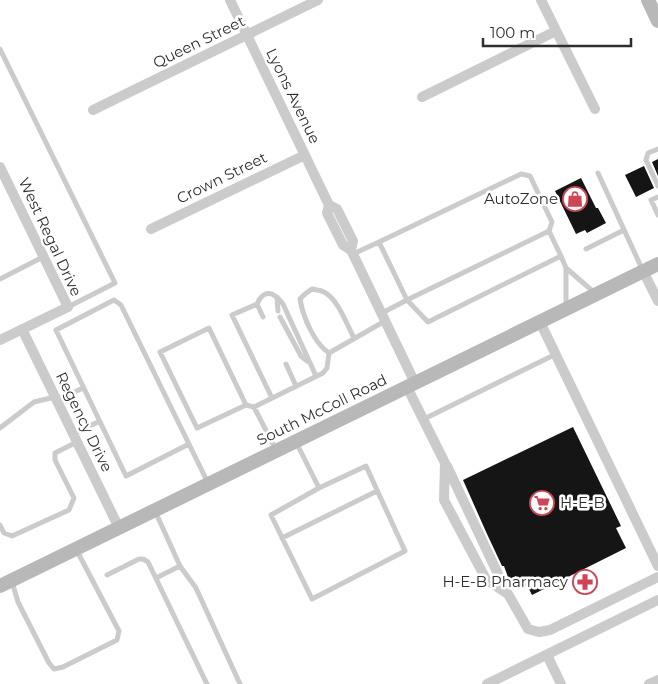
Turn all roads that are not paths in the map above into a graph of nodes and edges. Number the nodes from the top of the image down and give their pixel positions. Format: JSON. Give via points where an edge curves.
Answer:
{"nodes":[{"id":1,"x":230,"y":0,"type":"edge"},
{"id":2,"x":318,"y":0,"type":"edge"},
{"id":3,"x":541,"y":0,"type":"edge"},
{"id":4,"x":648,"y":0,"type":"edge"},
{"id":5,"x":658,"y":21,"type":"edge"},
{"id":6,"x":556,"y":31,"type":"junction"},
{"id":7,"x":247,"y":35,"type":"junction"},
{"id":8,"x":0,"y":49,"type":"edge"},
{"id":9,"x":422,"y":97,"type":"dead end"},
{"id":10,"x":594,"y":109,"type":"dead end"},
{"id":11,"x":93,"y":110,"type":"dead end"},
{"id":12,"x":658,"y":149,"type":"edge"},
{"id":13,"x":305,"y":155,"type":"junction"},
{"id":14,"x":0,"y":167,"type":"edge"},
{"id":15,"x":598,"y":173,"type":"dead end"},
{"id":16,"x":658,"y":186,"type":"edge"},
{"id":17,"x":658,"y":197,"type":"edge"},
{"id":18,"x":658,"y":215,"type":"edge"},
{"id":19,"x":151,"y":229,"type":"dead end"},
{"id":20,"x":624,"y":230,"type":"junction"},
{"id":21,"x":549,"y":231,"type":"junction"},
{"id":22,"x":379,"y":242,"type":"junction"},
{"id":23,"x":586,"y":249,"type":"dead end"},
{"id":24,"x":352,"y":252,"type":"junction"},
{"id":25,"x":561,"y":256,"type":"junction"},
{"id":26,"x":43,"y":257,"type":"junction"},
{"id":27,"x":658,"y":264,"type":"edge"},
{"id":28,"x":566,"y":268,"type":"junction"},
{"id":29,"x":643,"y":271,"type":"junction"},
{"id":30,"x":0,"y":279,"type":"edge"},
{"id":31,"x":597,"y":294,"type":"junction"},
{"id":32,"x":277,"y":296,"type":"junction"},
{"id":33,"x":407,"y":300,"type":"junction"},
{"id":34,"x":658,"y":301,"type":"edge"},
{"id":35,"x":257,"y":304,"type":"junction"},
{"id":36,"x":68,"y":307,"type":"junction"},
{"id":37,"x":566,"y":309,"type":"junction"},
{"id":38,"x":278,"y":311,"type":"dead end"},
{"id":39,"x":262,"y":317,"type":"dead end"},
{"id":40,"x":280,"y":317,"type":"dead end"},
{"id":41,"x":383,"y":317,"type":"junction"},
{"id":42,"x":540,"y":322,"type":"junction"},
{"id":43,"x":22,"y":329,"type":"junction"},
{"id":44,"x":354,"y":338,"type":"junction"},
{"id":45,"x":0,"y":340,"type":"edge"},
{"id":46,"x":329,"y":353,"type":"junction"},
{"id":47,"x":556,"y":354,"type":"junction"},
{"id":48,"x":309,"y":362,"type":"junction"},
{"id":49,"x":286,"y":364,"type":"dead end"},
{"id":50,"x":316,"y":376,"type":"junction"},
{"id":51,"x":411,"y":385,"type":"junction"},
{"id":52,"x":296,"y":386,"type":"junction"},
{"id":53,"x":83,"y":388,"type":"junction"},
{"id":54,"x":272,"y":398,"type":"junction"},
{"id":55,"x":56,"y":399,"type":"junction"},
{"id":56,"x":246,"y":404,"type":"junction"},
{"id":57,"x":254,"y":407,"type":"junction"},
{"id":58,"x":423,"y":420,"type":"junction"},
{"id":59,"x":100,"y":422,"type":"junction"},
{"id":60,"x":0,"y":428,"type":"edge"},
{"id":61,"x":75,"y":438,"type":"junction"},
{"id":62,"x":296,"y":441,"type":"junction"},
{"id":63,"x":189,"y":444,"type":"junction"},
{"id":64,"x":276,"y":451,"type":"junction"},
{"id":65,"x":445,"y":463,"type":"junction"},
{"id":66,"x":209,"y":484,"type":"junction"},
{"id":67,"x":319,"y":488,"type":"junction"},
{"id":68,"x":377,"y":491,"type":"junction"},
{"id":69,"x":155,"y":510,"type":"junction"},
{"id":70,"x":0,"y":525,"type":"edge"},
{"id":71,"x":119,"y":528,"type":"junction"},
{"id":72,"x":282,"y":538,"type":"junction"},
{"id":73,"x":76,"y":549,"type":"junction"},
{"id":74,"x":180,"y":566,"type":"junction"},
{"id":75,"x":658,"y":566,"type":"edge"},
{"id":76,"x":107,"y":575,"type":"dead end"},
{"id":77,"x":658,"y":577,"type":"edge"},
{"id":78,"x":156,"y":578,"type":"junction"},
{"id":79,"x":6,"y":583,"type":"edge"},
{"id":80,"x":508,"y":594,"type":"junction"},
{"id":81,"x":658,"y":600,"type":"edge"},
{"id":82,"x":547,"y":655,"type":"junction"},
{"id":83,"x":658,"y":680,"type":"edge"},
{"id":84,"x":207,"y":684,"type":"edge"},
{"id":85,"x":240,"y":684,"type":"edge"},
{"id":86,"x":487,"y":684,"type":"edge"},
{"id":87,"x":561,"y":684,"type":"edge"},
{"id":88,"x":649,"y":684,"type":"edge"}],
"edges":[{"from":1,"to":7,"type":"street","name":"Lyons Avenue"},
{"from":2,"to":7,"type":"street","name":"Queen Street"},
{"from":3,"to":6,"type":"street"},
{"from":4,"to":5,"type":"main road"},
{"from":6,"to":9,"type":"street"},
{"from":6,"to":10,"type":"street"},
{"from":7,"to":11,"type":"street","name":"Queen Street"},
{"from":7,"to":13,"type":"street","name":"Lyons Avenue"},
{"from":8,"to":36,"type":"lane","via":[[115,284]]},
{"from":12,"to":16,"type":"lane","via":[[648,154],[646,160]]},
{"from":13,"to":19,"type":"street","name":"Crown Street"},
{"from":13,"to":24,"type":"street","name":"Lyons Avenue","via":[[329,206],[336,209],[352,241]]},
{"from":14,"to":26,"type":"street","name":"West Regal Drive"},
{"from":15,"to":20,"type":"lane"},
{"from":17,"to":18,"type":"lane","via":[[651,200]]},
{"from":20,"to":23,"type":"lane"},
{"from":20,"to":29,"type":"lane"},
{"from":21,"to":22,"type":"lane","via":[[552,222],[530,176],[521,174]]},
{"from":21,"to":25,"type":"lane"},
{"from":21,"to":33,"type":"lane"},
{"from":22,"to":24,"type":"lane"},
{"from":22,"to":33,"type":"lane"},
{"from":24,"to":41,"type":"street","name":"Lyons Avenue"},
{"from":25,"to":28,"type":"lane"},
{"from":25,"to":33,"type":"lane","via":[[428,322]]},
{"from":26,"to":30,"type":"lane"},
{"from":26,"to":36,"type":"street","name":"West Regal Drive"},
{"from":27,"to":29,"type":"main road","name":"South McColl Road"},
{"from":28,"to":31,"type":"lane"},
{"from":28,"to":37,"type":"lane"},
{"from":29,"to":31,"type":"main road","name":"South McColl Road"},
{"from":29,"to":34,"type":"street"},
{"from":31,"to":37,"type":"main road","name":"South McColl Road"},
{"from":32,"to":35,"type":"lane","via":[[266,294]]},
{"from":32,"to":38,"type":"lane"},
{"from":32,"to":48,"type":"lane"},
{"from":33,"to":41,"type":"lane"},
{"from":35,"to":39,"type":"lane"},
{"from":35,"to":54,"type":"lane","via":[[232,315]]},
{"from":36,"to":43,"type":"street","name":"West Regal Drive"},
{"from":37,"to":42,"type":"main road","name":"South McColl Road"},
{"from":40,"to":48,"type":"lane","via":[[301,356]]},
{"from":41,"to":44,"type":"lane"},
{"from":41,"to":51,"type":"street","name":"Lyons Avenue"},
{"from":42,"to":47,"type":"street"},
{"from":42,"to":51,"type":"main road","name":"South McColl Road"},
{"from":43,"to":45,"type":"street","name":"West Regal Drive"},
{"from":43,"to":55,"type":"street","name":"Regency Drive"},
{"from":44,"to":46,"type":"lane"},
{"from":44,"to":46,"type":"lane","via":[[336,304],[323,291],[312,289],[300,299],[301,307],[317,342]]},
{"from":46,"to":50,"type":"lane","via":[[327,368]]},
{"from":47,"to":58,"type":"lane"},
{"from":47,"to":75,"type":"street"},
{"from":48,"to":50,"type":"lane"},
{"from":49,"to":52,"type":"lane"},
{"from":50,"to":52,"type":"lane"},
{"from":51,"to":58,"type":"street","name":"Lyons Avenue"},
{"from":51,"to":62,"type":"main road","name":"South McColl Road"},
{"from":52,"to":54,"type":"lane"},
{"from":53,"to":55,"type":"lane"},
{"from":53,"to":59,"type":"lane"},
{"from":53,"to":63,"type":"lane","via":[[56,330],[114,300],[121,305]]},
{"from":54,"to":57,"type":"lane"},
{"from":55,"to":60,"type":"lane","via":[[34,402]]},
{"from":55,"to":61,"type":"street","name":"Regency Drive"},
{"from":56,"to":56,"type":"lane","via":[[197,428],[160,352],[209,328]]},
{"from":56,"to":57,"type":"lane"},
{"from":57,"to":64,"type":"lane"},
{"from":58,"to":65,"type":"street","name":"Lyons Avenue"},
{"from":59,"to":61,"type":"lane"},
{"from":59,"to":63,"type":"lane","via":[[126,476]]},
{"from":61,"to":70,"type":"lane","via":[[55,453],[55,460],[74,498],[68,510],[12,536],[4,533]]},
{"from":61,"to":71,"type":"street","name":"Regency Drive"},
{"from":62,"to":64,"type":"main road","name":"South McColl Road"},
{"from":62,"to":67,"type":"lane"},
{"from":63,"to":66,"type":"lane"},
{"from":64,"to":66,"type":"main road","name":"South McColl Road"},
{"from":65,"to":80,"type":"street","name":"Lyons Avenue"},
{"from":65,"to":80,"type":"street","via":[[444,500],[486,579]]},
{"from":66,"to":69,"type":"main road","name":"South McColl Road"},
{"from":67,"to":68,"type":"lane","via":[[366,466]]},
{"from":67,"to":72,"type":"lane","via":[[271,515]]},
{"from":68,"to":72,"type":"lane"},
{"from":68,"to":72,"type":"lane","via":[[405,552],[312,599]]},
{"from":69,"to":71,"type":"main road","name":"South McColl Road"},
{"from":69,"to":74,"type":"lane"},
{"from":71,"to":73,"type":"main road","name":"South McColl Road"},
{"from":73,"to":79,"type":"main road","name":"South McColl Road"},
{"from":73,"to":79,"type":"lane","via":[[119,631],[118,640],[71,664],[54,669],[49,663]]},
{"from":74,"to":78,"type":"lane"},
{"from":74,"to":85,"type":"lane","via":[[196,588]]},
{"from":76,"to":78,"type":"lane","via":[[144,559]]},
{"from":77,"to":80,"type":"street","name":"Lyons Avenue","via":[[550,630],[539,632],[528,629]]},
{"from":78,"to":84,"type":"lane"},
{"from":81,"to":82,"type":"street"},
{"from":82,"to":86,"type":"street"},
{"from":82,"to":87,"type":"street"},
{"from":83,"to":88,"type":"street"}]}
